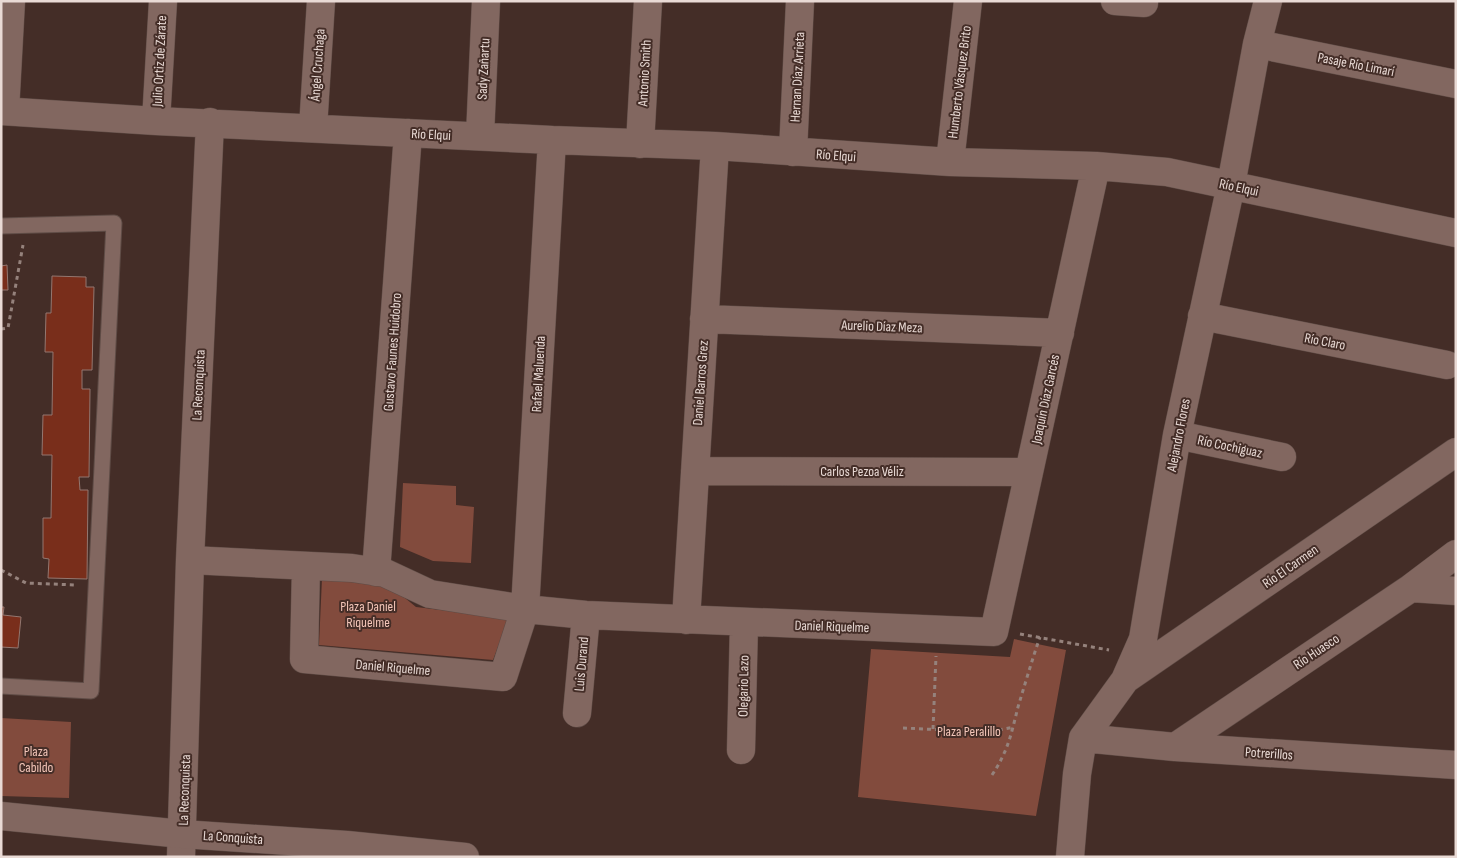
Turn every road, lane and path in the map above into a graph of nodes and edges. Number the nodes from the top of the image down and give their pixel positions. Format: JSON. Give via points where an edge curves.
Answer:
{"nodes":[{"id":1,"x":11,"y":1,"type":"edge"},
{"id":2,"x":162,"y":1,"type":"edge"},
{"id":3,"x":321,"y":1,"type":"edge"},
{"id":4,"x":486,"y":1,"type":"edge"},
{"id":5,"x":648,"y":1,"type":"edge"},
{"id":6,"x":800,"y":1,"type":"edge"},
{"id":7,"x":968,"y":1,"type":"edge"},
{"id":8,"x":1115,"y":1,"type":"edge"},
{"id":9,"x":1268,"y":1,"type":"edge"},
{"id":10,"x":1144,"y":3,"type":"dead end"},
{"id":11,"x":1257,"y":44,"type":"junction"},
{"id":12,"x":1456,"y":84,"type":"edge"},
{"id":13,"x":3,"y":111,"type":"edge"},
{"id":14,"x":156,"y":121,"type":"junction"},
{"id":15,"x":210,"y":122,"type":"junction"},
{"id":16,"x":313,"y":128,"type":"junction"},
{"id":17,"x":408,"y":133,"type":"junction"},
{"id":18,"x":480,"y":136,"type":"junction"},
{"id":19,"x":552,"y":140,"type":"junction"},
{"id":20,"x":640,"y":144,"type":"junction"},
{"id":21,"x":715,"y":146,"type":"junction"},
{"id":22,"x":793,"y":152,"type":"junction"},
{"id":23,"x":950,"y":162,"type":"junction"},
{"id":24,"x":1096,"y":166,"type":"junction"},
{"id":25,"x":1231,"y":185,"type":"junction"},
{"id":26,"x":26,"y":225,"type":"junction"},
{"id":27,"x":1,"y":226,"type":"edge"},
{"id":28,"x":1456,"y":233,"type":"edge"},
{"id":29,"x":1202,"y":316,"type":"junction"},
{"id":30,"x":704,"y":319,"type":"junction"},
{"id":31,"x":1,"y":329,"type":"edge"},
{"id":32,"x":1060,"y":333,"type":"junction"},
{"id":33,"x":1447,"y":365,"type":"dead end"},
{"id":34,"x":1177,"y":435,"type":"junction"},
{"id":35,"x":1456,"y":452,"type":"edge"},
{"id":36,"x":1282,"y":457,"type":"dead end"},
{"id":37,"x":695,"y":471,"type":"junction"},
{"id":38,"x":1029,"y":472,"type":"junction"},
{"id":39,"x":1456,"y":554,"type":"edge"},
{"id":40,"x":190,"y":560,"type":"junction"},
{"id":41,"x":306,"y":566,"type":"junction"},
{"id":42,"x":1,"y":570,"type":"edge"},
{"id":43,"x":376,"y":572,"type":"junction"},
{"id":44,"x":96,"y":586,"type":"junction"},
{"id":45,"x":1411,"y":588,"type":"junction"},
{"id":46,"x":1456,"y":590,"type":"edge"},
{"id":47,"x":525,"y":609,"type":"junction"},
{"id":48,"x":586,"y":615,"type":"junction"},
{"id":49,"x":686,"y":620,"type":"junction"},
{"id":50,"x":744,"y":623,"type":"junction"},
{"id":51,"x":937,"y":630,"type":"junction"},
{"id":52,"x":994,"y":632,"type":"junction"},
{"id":53,"x":1040,"y":637,"type":"junction"},
{"id":54,"x":1137,"y":655,"type":"junction"},
{"id":55,"x":1125,"y":680,"type":"junction"},
{"id":56,"x":1,"y":686,"type":"edge"},
{"id":57,"x":577,"y":712,"type":"dead end"},
{"id":58,"x":1014,"y":727,"type":"junction"},
{"id":59,"x":903,"y":728,"type":"dead end"},
{"id":60,"x":933,"y":729,"type":"junction"},
{"id":61,"x":1083,"y":738,"type":"junction"},
{"id":62,"x":1175,"y":747,"type":"junction"},
{"id":63,"x":741,"y":750,"type":"dead end"},
{"id":64,"x":1456,"y":765,"type":"edge"},
{"id":65,"x":992,"y":775,"type":"dead end"},
{"id":66,"x":1,"y":816,"type":"edge"},
{"id":67,"x":182,"y":845,"type":"edge"},
{"id":68,"x":346,"y":851,"type":"edge"},
{"id":69,"x":465,"y":857,"type":"edge"},
{"id":70,"x":1070,"y":857,"type":"edge"}],
"edges":[{"from":1,"to":13,"type":"street"},
{"from":2,"to":14,"type":"street","name":"Julio Ortiz de Zárate"},
{"from":3,"to":16,"type":"street","name":"Ángel Cruchaga"},
{"from":4,"to":18,"type":"street","name":"Sady Zañartu"},
{"from":5,"to":20,"type":"street","name":"Antonio Smith"},
{"from":6,"to":22,"type":"street","name":"Hernan Díaz Arrieta"},
{"from":7,"to":23,"type":"street","name":"Humberto Vásquez Brito"},
{"from":8,"to":10,"type":"street"},
{"from":9,"to":11,"type":"street","name":"Alejandro Flores"},
{"from":11,"to":12,"type":"street","name":"Pasaje Río Limarí"},
{"from":11,"to":25,"type":"street","name":"Alejandro Flores"},
{"from":13,"to":14,"type":"street"},
{"from":14,"to":15,"type":"street"},
{"from":15,"to":16,"type":"street","name":"Río Elqui"},
{"from":15,"to":40,"type":"street","name":"La Reconquista"},
{"from":16,"to":17,"type":"street","name":"Río Elqui"},
{"from":17,"to":18,"type":"street","name":"Río Elqui"},
{"from":17,"to":43,"type":"street","name":"Gustavo Faunes Huidobro"},
{"from":18,"to":19,"type":"street","name":"Río Elqui"},
{"from":19,"to":20,"type":"street","name":"Río Elqui"},
{"from":19,"to":47,"type":"street","name":"Rafael Maluenda"},
{"from":20,"to":21,"type":"street","name":"Río Elqui"},
{"from":21,"to":22,"type":"street","name":"Río Elqui"},
{"from":21,"to":30,"type":"street","name":"Daniel Barros Grez"},
{"from":22,"to":23,"type":"street","name":"Río Elqui"},
{"from":23,"to":24,"type":"street","name":"Río Elqui"},
{"from":24,"to":25,"type":"street","name":"Río Elqui","via":[[1166,172]]},
{"from":24,"to":32,"type":"street","name":"Joaquín Díaz Garcés"},
{"from":25,"to":28,"type":"street","name":"Río Elqui"},
{"from":25,"to":29,"type":"street","name":"Alejandro Flores"},
{"from":26,"to":27,"type":"lane"},
{"from":26,"to":31,"type":"path","via":[[8,328]]},
{"from":26,"to":44,"type":"lane","via":[[114,223]]},
{"from":29,"to":33,"type":"street","name":"Río Claro"},
{"from":29,"to":34,"type":"street","name":"Alejandro Flores"},
{"from":30,"to":32,"type":"street","name":"Aurelio Díaz Meza"},
{"from":30,"to":37,"type":"street","name":"Daniel Barros Grez"},
{"from":32,"to":38,"type":"street","name":"Joaquín Díaz Garcés"},
{"from":34,"to":36,"type":"street","name":"Río Cochiguaz"},
{"from":34,"to":54,"type":"street","name":"Alejandro Flores","via":[[1143,638]]},
{"from":35,"to":55,"type":"street","name":"Río El Carmen"},
{"from":37,"to":38,"type":"street","name":"Carlos Pezoa Véliz"},
{"from":37,"to":49,"type":"street","name":"Daniel Barros Grez"},
{"from":38,"to":52,"type":"street","name":"Joaquín Díaz Garcés"},
{"from":39,"to":45,"type":"street","name":"Río Huasco"},
{"from":40,"to":41,"type":"street","name":"Daniel Riquelme"},
{"from":40,"to":67,"type":"street","name":"La Reconquista"},
{"from":41,"to":43,"type":"street","name":"Daniel Riquelme"},
{"from":41,"to":47,"type":"street","name":"Daniel Riquelme","via":[[304,659],[503,677]]},
{"from":42,"to":44,"type":"path","via":[[26,583]]},
{"from":43,"to":47,"type":"street","name":"Daniel Riquelme","via":[[430,594]]},
{"from":44,"to":56,"type":"lane","via":[[91,691]]},
{"from":45,"to":46,"type":"street"},
{"from":45,"to":62,"type":"street","name":"Río Huasco"},
{"from":47,"to":48,"type":"street","name":"Daniel Riquelme"},
{"from":48,"to":49,"type":"street","name":"Daniel Riquelme"},
{"from":48,"to":57,"type":"street","name":"Luis Durand"},
{"from":49,"to":50,"type":"street","name":"Daniel Riquelme"},
{"from":50,"to":51,"type":"street","name":"Daniel Riquelme"},
{"from":50,"to":63,"type":"street","name":"Olegario Lazo"},
{"from":51,"to":52,"type":"street","name":"Daniel Riquelme"},
{"from":51,"to":60,"type":"path"},
{"from":52,"to":53,"type":"path"},
{"from":53,"to":54,"type":"path"},
{"from":53,"to":58,"type":"path"},
{"from":54,"to":55,"type":"street","name":"Alejandro Flores"},
{"from":55,"to":61,"type":"street","name":"Alejandro Flores"},
{"from":58,"to":60,"type":"path","via":[[988,732]]},
{"from":58,"to":65,"type":"path","via":[[1003,758]]},
{"from":59,"to":60,"type":"path"},
{"from":61,"to":62,"type":"street","name":"Potrerillos"},
{"from":61,"to":70,"type":"street","name":"Alejandro Flores"},
{"from":62,"to":64,"type":"street","name":"Potrerillos"},
{"from":66,"to":67,"type":"street","name":"La Conquista"},
{"from":67,"to":68,"type":"street","name":"La Conquista"},
{"from":68,"to":69,"type":"street","name":"La Conquista"}]}
